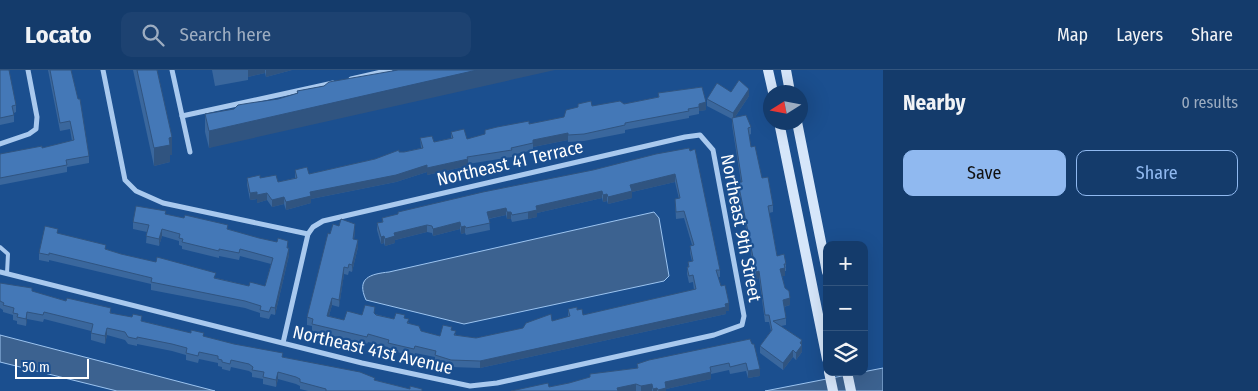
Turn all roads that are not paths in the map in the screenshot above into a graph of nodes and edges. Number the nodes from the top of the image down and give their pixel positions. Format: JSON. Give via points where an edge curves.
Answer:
{"nodes":[{"id":1,"x":28,"y":70,"type":"edge"},
{"id":2,"x":102,"y":70,"type":"edge"},
{"id":3,"x":172,"y":70,"type":"edge"},
{"id":4,"x":390,"y":70,"type":"edge"},
{"id":5,"x":768,"y":70,"type":"edge"},
{"id":6,"x":786,"y":70,"type":"edge"},
{"id":7,"x":771,"y":85,"type":"edge"},
{"id":8,"x":789,"y":85,"type":"edge"},
{"id":9,"x":182,"y":116,"type":"junction"},
{"id":10,"x":781,"y":130,"type":"edge"},
{"id":11,"x":798,"y":130,"type":"edge"},
{"id":12,"x":703,"y":138,"type":"joint"},
{"id":13,"x":0,"y":144,"type":"edge"},
{"id":14,"x":190,"y":152,"type":"dead end"},
{"id":15,"x":308,"y":234,"type":"junction"},
{"id":16,"x":0,"y":246,"type":"edge"},
{"id":17,"x":823,"y":253,"type":"edge"},
{"id":18,"x":0,"y":272,"type":"edge"},
{"id":19,"x":7,"y":273,"type":"junction"},
{"id":20,"x":742,"y":325,"type":"joint"},
{"id":21,"x":823,"y":339,"type":"edge"},
{"id":22,"x":284,"y":343,"type":"junction"},
{"id":23,"x":830,"y":376,"type":"edge"},
{"id":24,"x":848,"y":376,"type":"edge"},
{"id":25,"x":833,"y":391,"type":"edge"},
{"id":26,"x":851,"y":391,"type":"edge"}],
"edges":[{"from":1,"to":13,"type":"street","via":[[37,117],[36,129]]},
{"from":2,"to":15,"type":"street","via":[[125,180],[136,191],[163,203]]},
{"from":3,"to":9,"type":"street"},
{"from":4,"to":9,"type":"street"},
{"from":5,"to":7,"type":"main road"},
{"from":6,"to":8,"type":"main road"},
{"from":9,"to":14,"type":"street"},
{"from":10,"to":21,"type":"main road"},
{"from":11,"to":17,"type":"main road"},
{"from":12,"to":15,"type":"street","name":"Northeast 41 Terrace","via":[[700,135],[685,136],[322,221]]},
{"from":12,"to":20,"type":"street","name":"Northeast 9th Street","via":[[713,150],[744,316]]},
{"from":15,"to":22,"type":"street"},
{"from":16,"to":19,"type":"lane","via":[[8,254]]},
{"from":18,"to":19,"type":"street","name":"Northeast 41st Avenue"},
{"from":19,"to":22,"type":"street","name":"Northeast 41st Avenue"},
{"from":20,"to":22,"type":"street","name":"Northeast 41st Avenue","via":[[714,335],[497,383],[470,386]]},
{"from":23,"to":25,"type":"main road"},
{"from":24,"to":26,"type":"main road"}]}
